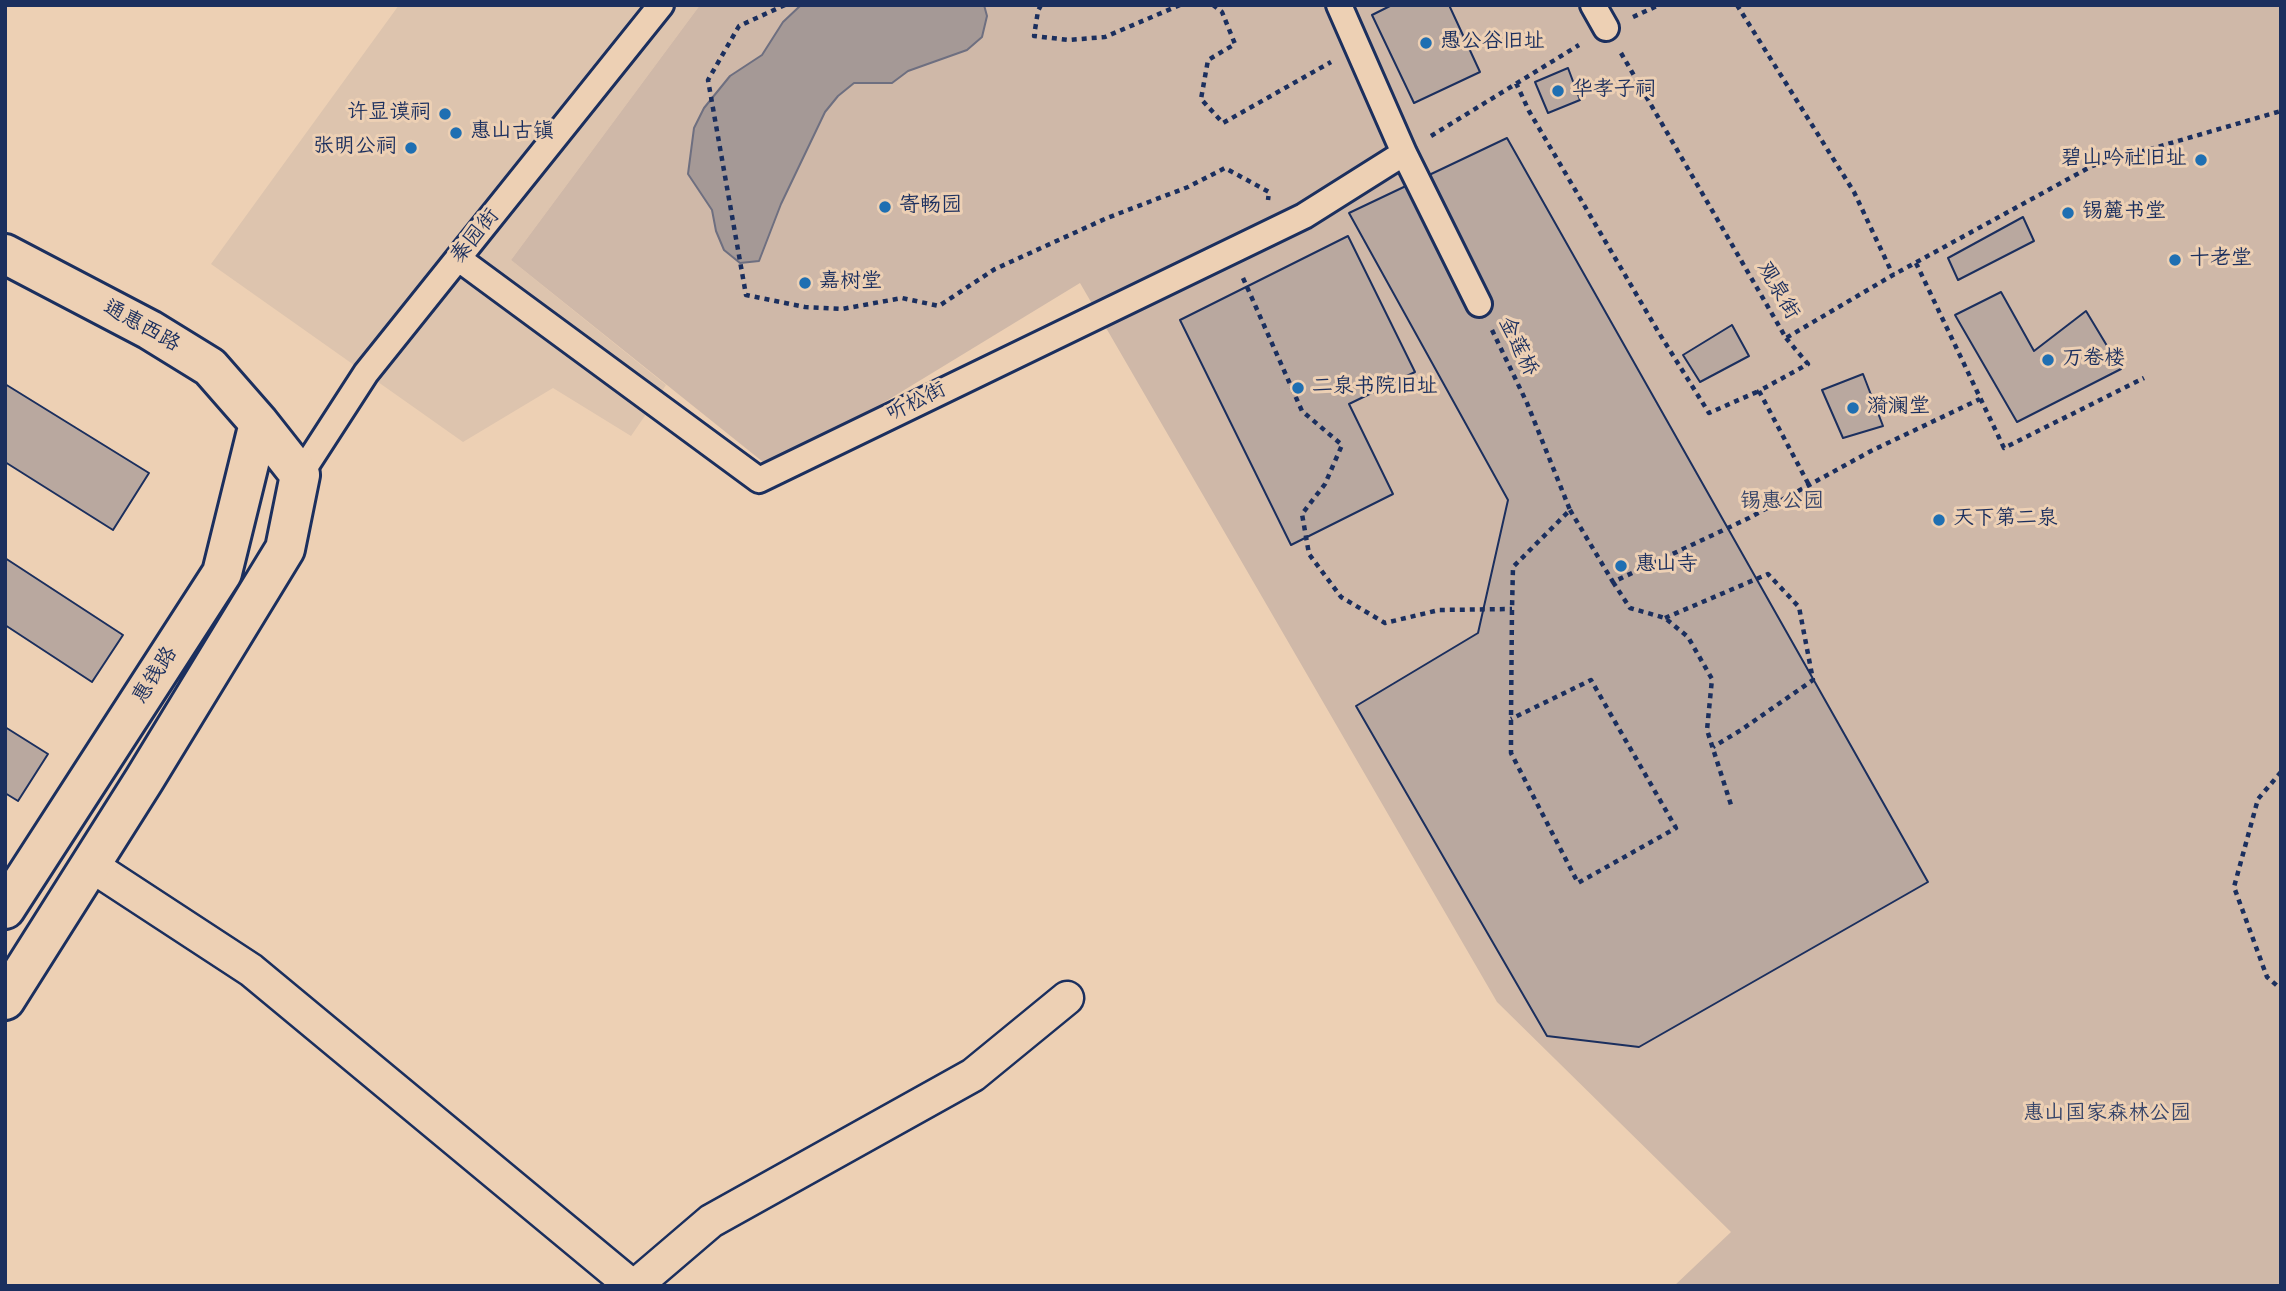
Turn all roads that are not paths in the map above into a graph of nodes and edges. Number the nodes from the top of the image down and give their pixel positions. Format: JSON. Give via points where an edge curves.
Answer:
{"nodes":[{"id":1,"x":661,"y":5,"type":"edge"},
{"id":2,"x":1339,"y":5,"type":"edge"},
{"id":3,"x":1593,"y":5,"type":"edge"},
{"id":4,"x":1606,"y":28,"type":"road end"},
{"id":5,"x":1404,"y":153,"type":"junction"},
{"id":6,"x":5,"y":254,"type":"edge"},
{"id":7,"x":459,"y":259,"type":"junction"},
{"id":8,"x":1479,"y":304,"type":"road end"},
{"id":9,"x":259,"y":423,"type":"junction"},
{"id":10,"x":300,"y":475,"type":"junction"},
{"id":11,"x":89,"y":864,"type":"junction"},
{"id":12,"x":5,"y":909,"type":"edge"},
{"id":13,"x":1067,"y":998,"type":"dead end"},
{"id":14,"x":5,"y":1000,"type":"edge"},
{"id":15,"x":633,"y":1286,"type":"edge"}],
"edges":[{"from":1,"to":7,"type":"street","name":"秦园街"},
{"from":2,"to":5,"type":"street"},
{"from":3,"to":4,"type":"street"},
{"from":5,"to":7,"type":"street","name":"听松街","via":[[1304,216],[759,480]]},
{"from":5,"to":8,"type":"street"},
{"from":6,"to":9,"type":"main road","name":"通惠西路","via":[[210,367]]},
{"from":7,"to":10,"type":"street","name":"秦园街","via":[[366,373]]},
{"from":9,"to":10,"type":"main road","name":"通惠西路"},
{"from":9,"to":12,"type":"main road","name":"惠钱路","via":[[222,573]]},
{"from":10,"to":11,"type":"main road","via":[[285,549]]},
{"from":11,"to":14,"type":"main road"},
{"from":11,"to":15,"type":"street","via":[[251,970]]},
{"from":13,"to":15,"type":"street","via":[[973,1075],[711,1221]]}]}
